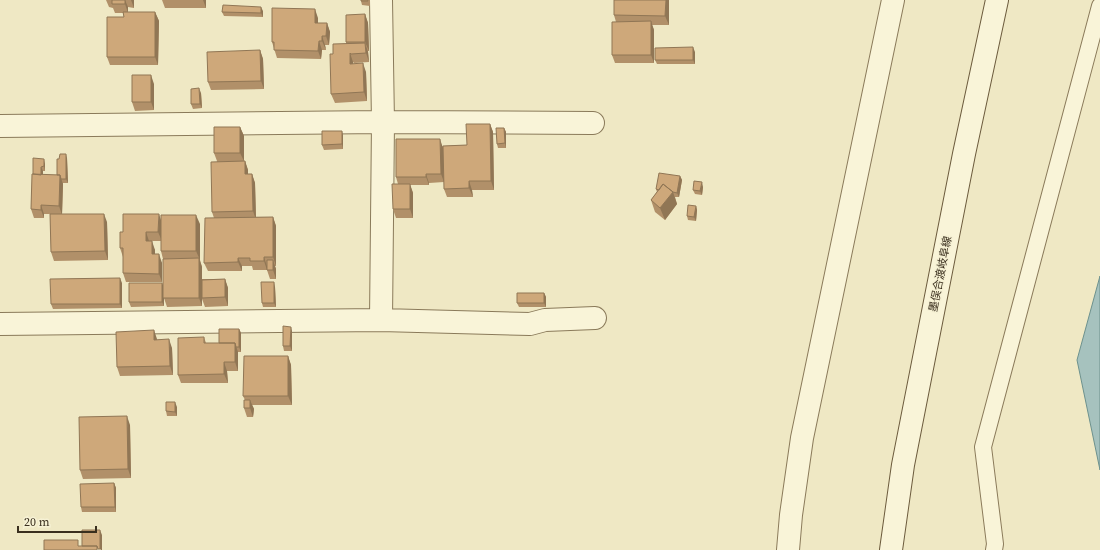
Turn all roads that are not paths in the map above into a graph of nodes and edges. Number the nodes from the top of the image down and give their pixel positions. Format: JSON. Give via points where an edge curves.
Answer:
{"nodes":[{"id":1,"x":381,"y":0,"type":"edge"},
{"id":2,"x":893,"y":0,"type":"edge"},
{"id":3,"x":997,"y":0,"type":"edge"},
{"id":4,"x":1100,"y":6,"type":"edge"},
{"id":5,"x":383,"y":122,"type":"junction"},
{"id":6,"x":593,"y":123,"type":"dead end"},
{"id":7,"x":0,"y":126,"type":"edge"},
{"id":8,"x":595,"y":318,"type":"dead end"},
{"id":9,"x":381,"y":320,"type":"junction"},
{"id":10,"x":0,"y":324,"type":"edge"},
{"id":11,"x":788,"y":550,"type":"edge"},
{"id":12,"x":891,"y":550,"type":"edge"},
{"id":13,"x":994,"y":550,"type":"edge"}],
"edges":[{"from":1,"to":5,"type":"street"},
{"from":2,"to":11,"type":"street","via":[[802,438]]},
{"from":3,"to":12,"type":"street","name":"墨俣合渡岐阜線","via":[[903,466]]},
{"from":4,"to":13,"type":"lane","via":[[983,448]]},
{"from":5,"to":6,"type":"street"},
{"from":5,"to":7,"type":"street"},
{"from":5,"to":9,"type":"street"},
{"from":8,"to":9,"type":"street","via":[[545,320],[530,324]]},
{"from":9,"to":10,"type":"street"}]}
